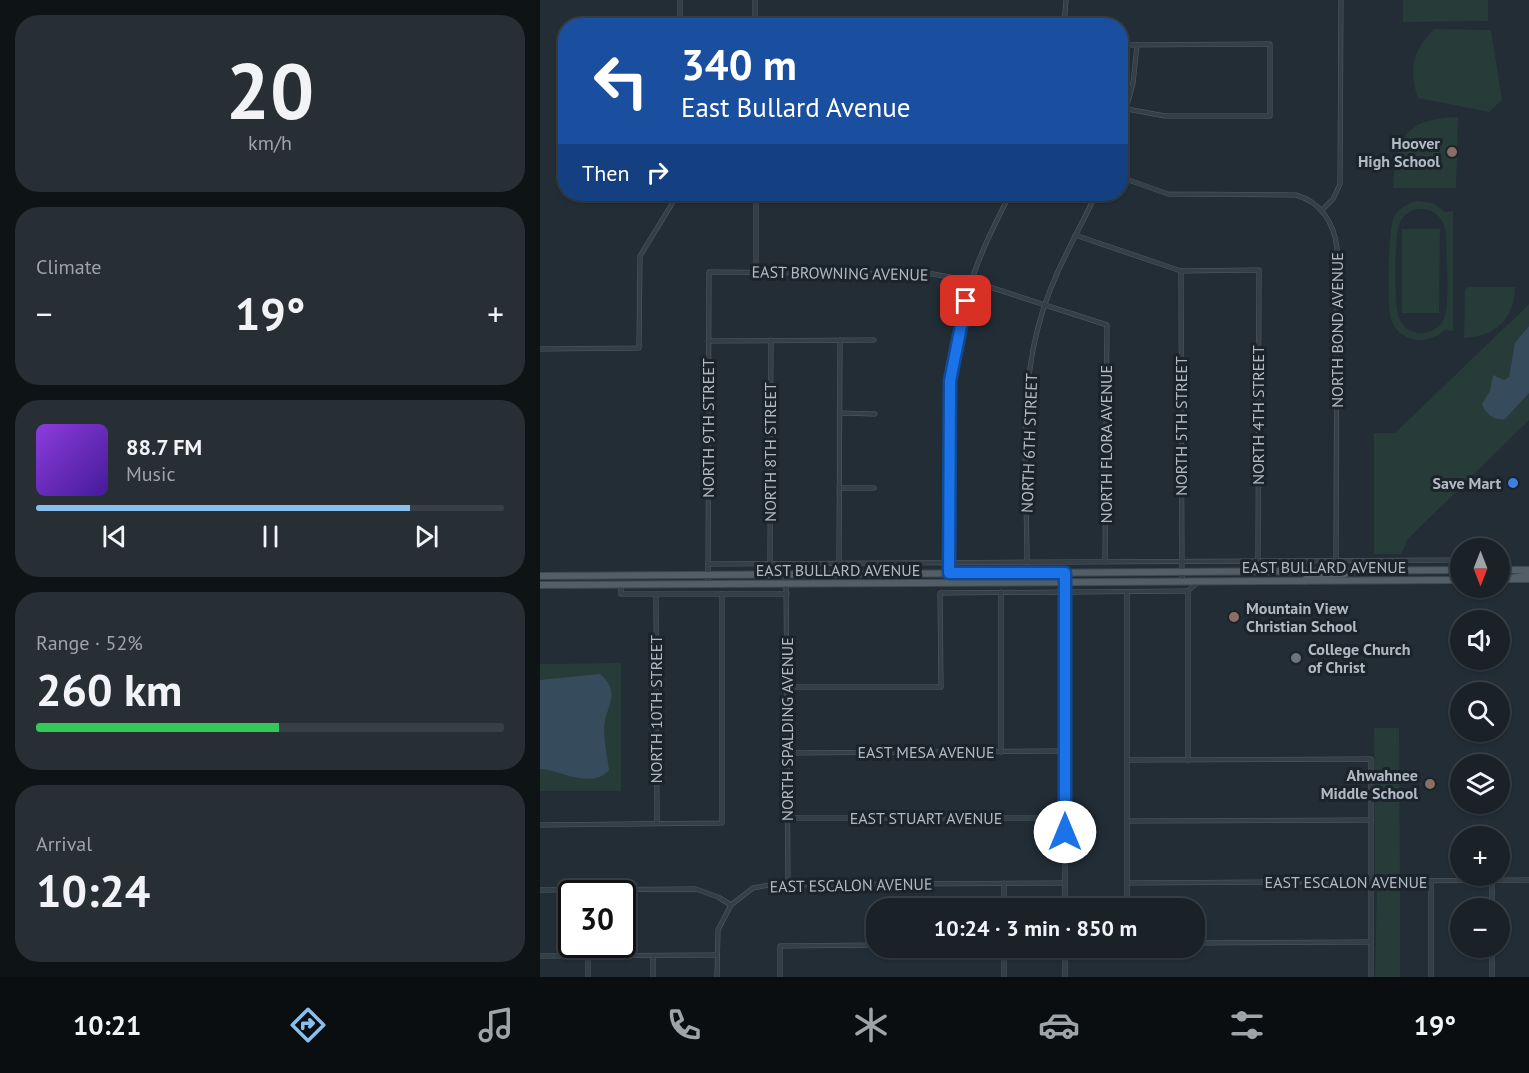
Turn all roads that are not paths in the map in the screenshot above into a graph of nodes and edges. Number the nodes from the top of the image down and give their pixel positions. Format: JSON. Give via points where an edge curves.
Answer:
{"nodes":[{"id":1,"x":680,"y":0,"type":"edge"},
{"id":2,"x":755,"y":0,"type":"edge"},
{"id":3,"x":1066,"y":0,"type":"edge"},
{"id":4,"x":1341,"y":0,"type":"edge"},
{"id":5,"x":680,"y":18,"type":"edge"},
{"id":6,"x":755,"y":18,"type":"edge"},
{"id":7,"x":1065,"y":18,"type":"edge"},
{"id":8,"x":1128,"y":45,"type":"edge"},
{"id":9,"x":1137,"y":45,"type":"junction"},
{"id":10,"x":1128,"y":105,"type":"edge"},
{"id":11,"x":1128,"y":109,"type":"edge"},
{"id":12,"x":1128,"y":180,"type":"edge"},
{"id":13,"x":675,"y":201,"type":"edge"},
{"id":14,"x":756,"y":201,"type":"edge"},
{"id":15,"x":1006,"y":201,"type":"edge"},
{"id":16,"x":1092,"y":201,"type":"edge"},
{"id":17,"x":1322,"y":210,"type":"junction"},
{"id":18,"x":1075,"y":235,"type":"junction"},
{"id":19,"x":1181,"y":271,"type":"junction"},
{"id":20,"x":708,"y":272,"type":"joint"},
{"id":21,"x":756,"y":272,"type":"junction"},
{"id":22,"x":971,"y":281,"type":"junction"},
{"id":23,"x":1045,"y":305,"type":"junction"},
{"id":24,"x":1107,"y":325,"type":"joint"},
{"id":25,"x":771,"y":340,"type":"junction"},
{"id":26,"x":840,"y":340,"type":"junction"},
{"id":27,"x":874,"y":340,"type":"dead end"},
{"id":28,"x":708,"y":341,"type":"junction"},
{"id":29,"x":540,"y":349,"type":"edge"},
{"id":30,"x":840,"y":413,"type":"junction"},
{"id":31,"x":875,"y":414,"type":"dead end"},
{"id":32,"x":839,"y":488,"type":"junction"},
{"id":33,"x":874,"y":488,"type":"dead end"},
{"id":34,"x":1450,"y":560,"type":"edge"},
{"id":35,"x":1181,"y":561,"type":"junction"},
{"id":36,"x":1258,"y":561,"type":"junction"},
{"id":37,"x":1336,"y":561,"type":"junction"},
{"id":38,"x":1026,"y":562,"type":"junction"},
{"id":39,"x":1105,"y":562,"type":"junction"},
{"id":40,"x":839,"y":563,"type":"junction"},
{"id":41,"x":949,"y":563,"type":"junction"},
{"id":42,"x":708,"y":564,"type":"junction"},
{"id":43,"x":770,"y":564,"type":"junction"},
{"id":44,"x":1450,"y":570,"type":"edge"},
{"id":45,"x":1510,"y":570,"type":"edge"},
{"id":46,"x":1529,"y":570,"type":"edge"},
{"id":47,"x":1358,"y":571,"type":"junction"},
{"id":48,"x":1182,"y":572,"type":"junction"},
{"id":49,"x":949,"y":573,"type":"junction"},
{"id":50,"x":1065,"y":573,"type":"junction"},
{"id":51,"x":708,"y":574,"type":"junction"},
{"id":52,"x":786,"y":574,"type":"junction"},
{"id":53,"x":1529,"y":575,"type":"edge"},
{"id":54,"x":540,"y":576,"type":"edge"},
{"id":55,"x":1510,"y":579,"type":"edge"},
{"id":56,"x":1510,"y":579,"type":"edge"},
{"id":57,"x":1529,"y":579,"type":"edge"},
{"id":58,"x":1450,"y":580,"type":"edge"},
{"id":59,"x":1182,"y":581,"type":"junction"},
{"id":60,"x":1199,"y":581,"type":"junction"},
{"id":61,"x":1304,"y":581,"type":"junction"},
{"id":62,"x":1065,"y":582,"type":"junction"},
{"id":63,"x":950,"y":583,"type":"junction"},
{"id":64,"x":621,"y":584,"type":"junction"},
{"id":65,"x":708,"y":584,"type":"junction"},
{"id":66,"x":787,"y":584,"type":"junction"},
{"id":67,"x":540,"y":585,"type":"edge"},
{"id":68,"x":1188,"y":591,"type":"junction"},
{"id":69,"x":1001,"y":592,"type":"junction"},
{"id":70,"x":1065,"y":592,"type":"junction"},
{"id":71,"x":1127,"y":592,"type":"junction"},
{"id":72,"x":656,"y":594,"type":"junction"},
{"id":73,"x":722,"y":594,"type":"junction"},
{"id":74,"x":787,"y":594,"type":"junction"},
{"id":75,"x":787,"y":687,"type":"junction"},
{"id":76,"x":1065,"y":751,"type":"junction"},
{"id":77,"x":1001,"y":752,"type":"junction"},
{"id":78,"x":787,"y":753,"type":"junction"},
{"id":79,"x":1128,"y":760,"type":"junction"},
{"id":80,"x":1188,"y":760,"type":"junction"},
{"id":81,"x":788,"y":818,"type":"junction"},
{"id":82,"x":1065,"y":818,"type":"junction"},
{"id":83,"x":1371,"y":820,"type":"junction"},
{"id":84,"x":1128,"y":821,"type":"junction"},
{"id":85,"x":657,"y":824,"type":"junction"},
{"id":86,"x":540,"y":825,"type":"edge"},
{"id":87,"x":1529,"y":880,"type":"edge"},
{"id":88,"x":1431,"y":881,"type":"junction"},
{"id":89,"x":1450,"y":881,"type":"edge"},
{"id":90,"x":1510,"y":881,"type":"edge"},
{"id":91,"x":1371,"y":882,"type":"junction"},
{"id":92,"x":1004,"y":883,"type":"junction"},
{"id":93,"x":1065,"y":883,"type":"junction"},
{"id":94,"x":1128,"y":883,"type":"junction"},
{"id":95,"x":788,"y":885,"type":"junction"},
{"id":96,"x":540,"y":890,"type":"edge"},
{"id":97,"x":1004,"y":898,"type":"edge"},
{"id":98,"x":1065,"y":898,"type":"edge"},
{"id":99,"x":1127,"y":898,"type":"edge"},
{"id":100,"x":730,"y":905,"type":"junction"},
{"id":101,"x":1371,"y":942,"type":"junction"},
{"id":102,"x":1205,"y":943,"type":"edge"},
{"id":103,"x":866,"y":945,"type":"edge"},
{"id":104,"x":717,"y":955,"type":"junction"},
{"id":105,"x":540,"y":956,"type":"edge"},
{"id":106,"x":558,"y":956,"type":"edge"},
{"id":107,"x":636,"y":956,"type":"edge"},
{"id":108,"x":653,"y":956,"type":"junction"},
{"id":109,"x":588,"y":958,"type":"edge"},
{"id":110,"x":1004,"y":958,"type":"edge"},
{"id":111,"x":1065,"y":958,"type":"edge"},
{"id":112,"x":1492,"y":958,"type":"edge"},
{"id":113,"x":588,"y":977,"type":"edge"},
{"id":114,"x":653,"y":977,"type":"edge"},
{"id":115,"x":717,"y":977,"type":"edge"},
{"id":116,"x":780,"y":977,"type":"edge"},
{"id":117,"x":1004,"y":977,"type":"edge"},
{"id":118,"x":1065,"y":977,"type":"edge"},
{"id":119,"x":1371,"y":977,"type":"edge"},
{"id":120,"x":1431,"y":977,"type":"edge"},
{"id":121,"x":1491,"y":977,"type":"edge"}],
"edges":[{"from":1,"to":5,"type":"street"},
{"from":2,"to":6,"type":"street"},
{"from":3,"to":7,"type":"street"},
{"from":4,"to":17,"type":"street","via":[[1340,184]]},
{"from":8,"to":9,"type":"street"},
{"from":9,"to":10,"type":"street"},
{"from":9,"to":11,"type":"street","via":[[1270,44],[1270,116],[1165,116]]},
{"from":12,"to":17,"type":"street","via":[[1168,194],[1289,194],[1304,197]]},
{"from":13,"to":29,"type":"street","via":[[640,256],[639,348]]},
{"from":14,"to":21,"type":"street"},
{"from":15,"to":22,"type":"street"},
{"from":16,"to":18,"type":"street","name":"NORTH 6TH STREET"},
{"from":17,"to":37,"type":"street","name":"NORTH BOND AVENUE","via":[[1333,228],[1337,248]]},
{"from":18,"to":19,"type":"street"},
{"from":18,"to":23,"type":"street","name":"NORTH 6TH STREET"},
{"from":19,"to":35,"type":"street","name":"NORTH 5TH STREET"},
{"from":19,"to":36,"type":"street","name":"NORTH 4TH STREET","via":[[1258,270]]},
{"from":20,"to":21,"type":"street","name":"EAST BROWNING AVENUE"},
{"from":20,"to":28,"type":"street","name":"NORTH 9TH STREET"},
{"from":21,"to":22,"type":"street","name":"EAST BROWNING AVENUE","via":[[914,272]]},
{"from":22,"to":23,"type":"street","name":"EAST BROWNING AVENUE"},
{"from":22,"to":41,"type":"street","via":[[950,381]]},
{"from":23,"to":24,"type":"street","name":"EAST BROWNING AVENUE"},
{"from":23,"to":38,"type":"street","name":"NORTH 6TH STREET","via":[[1034,346],[1028,405]]},
{"from":24,"to":39,"type":"street","name":"NORTH FLORA AVENUE"},
{"from":25,"to":26,"type":"street"},
{"from":25,"to":28,"type":"street"},
{"from":25,"to":43,"type":"street","name":"NORTH 8TH STREET"},
{"from":26,"to":27,"type":"street"},
{"from":26,"to":30,"type":"street"},
{"from":28,"to":42,"type":"street","name":"NORTH 9TH STREET"},
{"from":30,"to":31,"type":"street"},
{"from":30,"to":32,"type":"street"},
{"from":32,"to":33,"type":"street"},
{"from":32,"to":40,"type":"street"},
{"from":34,"to":37,"type":"street"},
{"from":35,"to":36,"type":"street"},
{"from":35,"to":39,"type":"street"},
{"from":35,"to":48,"type":"street","name":"NORTH 5TH STREET"},
{"from":36,"to":37,"type":"street"},
{"from":38,"to":39,"type":"street"},
{"from":38,"to":41,"type":"street"},
{"from":40,"to":41,"type":"street"},
{"from":40,"to":43,"type":"street"},
{"from":41,"to":49,"type":"street"},
{"from":42,"to":43,"type":"street"},
{"from":42,"to":51,"type":"street","name":"NORTH 9TH STREET"},
{"from":44,"to":47,"type":"main road","name":"EAST BULLARD AVENUE"},
{"from":45,"to":46,"type":"main road"},
{"from":47,"to":48,"type":"main road","name":"EAST BULLARD AVENUE"},
{"from":47,"to":61,"type":"main road","via":[[1309,576]]},
{"from":48,"to":50,"type":"main road","name":"EAST BULLARD AVENUE"},
{"from":48,"to":59,"type":"street","name":"NORTH 5TH STREET"},
{"from":49,"to":50,"type":"main road","name":"EAST BULLARD AVENUE"},
{"from":49,"to":52,"type":"main road","name":"EAST BULLARD AVENUE"},
{"from":49,"to":63,"type":"street"},
{"from":50,"to":62,"type":"street"},
{"from":51,"to":52,"type":"main road","name":"EAST BULLARD AVENUE"},
{"from":51,"to":54,"type":"main road","name":"EAST BULLARD AVENUE"},
{"from":51,"to":65,"type":"street","name":"NORTH 9TH STREET"},
{"from":52,"to":66,"type":"street","name":"NORTH SPALDING AVENUE"},
{"from":53,"to":55,"type":"main road"},
{"from":56,"to":57,"type":"main road"},
{"from":58,"to":61,"type":"main road","name":"EAST BULLARD AVENUE"},
{"from":59,"to":60,"type":"main road","name":"EAST BULLARD AVENUE"},
{"from":59,"to":62,"type":"main road","name":"EAST BULLARD AVENUE"},
{"from":60,"to":61,"type":"main road","name":"EAST BULLARD AVENUE"},
{"from":60,"to":68,"type":"street"},
{"from":62,"to":63,"type":"main road","name":"EAST BULLARD AVENUE"},
{"from":62,"to":70,"type":"street"},
{"from":63,"to":66,"type":"main road","name":"EAST BULLARD AVENUE"},
{"from":64,"to":65,"type":"main road","name":"EAST BULLARD AVENUE"},
{"from":64,"to":67,"type":"main road","name":"EAST BULLARD AVENUE"},
{"from":64,"to":72,"type":"street","via":[[621,594]]},
{"from":65,"to":66,"type":"main road","name":"EAST BULLARD AVENUE"},
{"from":66,"to":74,"type":"street","name":"NORTH SPALDING AVENUE"},
{"from":68,"to":71,"type":"street"},
{"from":68,"to":80,"type":"street"},
{"from":69,"to":70,"type":"street"},
{"from":69,"to":75,"type":"street","via":[[940,593],[941,687]]},
{"from":69,"to":77,"type":"street"},
{"from":70,"to":71,"type":"street"},
{"from":70,"to":76,"type":"street"},
{"from":71,"to":79,"type":"street"},
{"from":72,"to":73,"type":"street"},
{"from":72,"to":85,"type":"street","name":"NORTH 10TH STREET"},
{"from":73,"to":74,"type":"street"},
{"from":73,"to":85,"type":"street","via":[[722,823]]},
{"from":74,"to":75,"type":"street","name":"NORTH SPALDING AVENUE"},
{"from":75,"to":78,"type":"street","name":"NORTH SPALDING AVENUE"},
{"from":76,"to":77,"type":"street","name":"EAST MESA AVENUE"},
{"from":76,"to":82,"type":"street"},
{"from":77,"to":78,"type":"street","name":"EAST MESA AVENUE"},
{"from":78,"to":81,"type":"street","name":"NORTH SPALDING AVENUE"},
{"from":79,"to":80,"type":"street"},
{"from":79,"to":84,"type":"street"},
{"from":80,"to":83,"type":"street","via":[[1371,759]]},
{"from":81,"to":82,"type":"street","name":"EAST STUART AVENUE"},
{"from":81,"to":95,"type":"street","name":"NORTH SPALDING AVENUE"},
{"from":82,"to":93,"type":"street"},
{"from":83,"to":84,"type":"street"},
{"from":83,"to":91,"type":"street"},
{"from":84,"to":94,"type":"street"},
{"from":85,"to":86,"type":"street"},
{"from":87,"to":90,"type":"street","name":"EAST ESCALON AVENUE"},
{"from":88,"to":89,"type":"street","name":"EAST ESCALON AVENUE"},
{"from":88,"to":91,"type":"street","name":"EAST ESCALON AVENUE"},
{"from":88,"to":120,"type":"street"},
{"from":91,"to":94,"type":"street","name":"EAST ESCALON AVENUE"},
{"from":91,"to":101,"type":"street"},
{"from":92,"to":93,"type":"street","name":"EAST ESCALON AVENUE"},
{"from":92,"to":95,"type":"street","name":"EAST ESCALON AVENUE"},
{"from":92,"to":97,"type":"street"},
{"from":93,"to":98,"type":"street"},
{"from":94,"to":99,"type":"street"},
{"from":95,"to":100,"type":"street","name":"EAST ESCALON AVENUE","via":[[753,888]]},
{"from":96,"to":100,"type":"street","via":[[696,889]]},
{"from":100,"to":104,"type":"street","via":[[718,930]]},
{"from":101,"to":102,"type":"street"},
{"from":101,"to":119,"type":"street"},
{"from":103,"to":116,"type":"street","via":[[780,946]]},
{"from":104,"to":108,"type":"street"},
{"from":104,"to":115,"type":"street"},
{"from":105,"to":106,"type":"street"},
{"from":107,"to":108,"type":"street"},
{"from":108,"to":114,"type":"street"},
{"from":109,"to":113,"type":"street"},
{"from":110,"to":117,"type":"street"},
{"from":111,"to":118,"type":"street"},
{"from":112,"to":121,"type":"street"}]}
